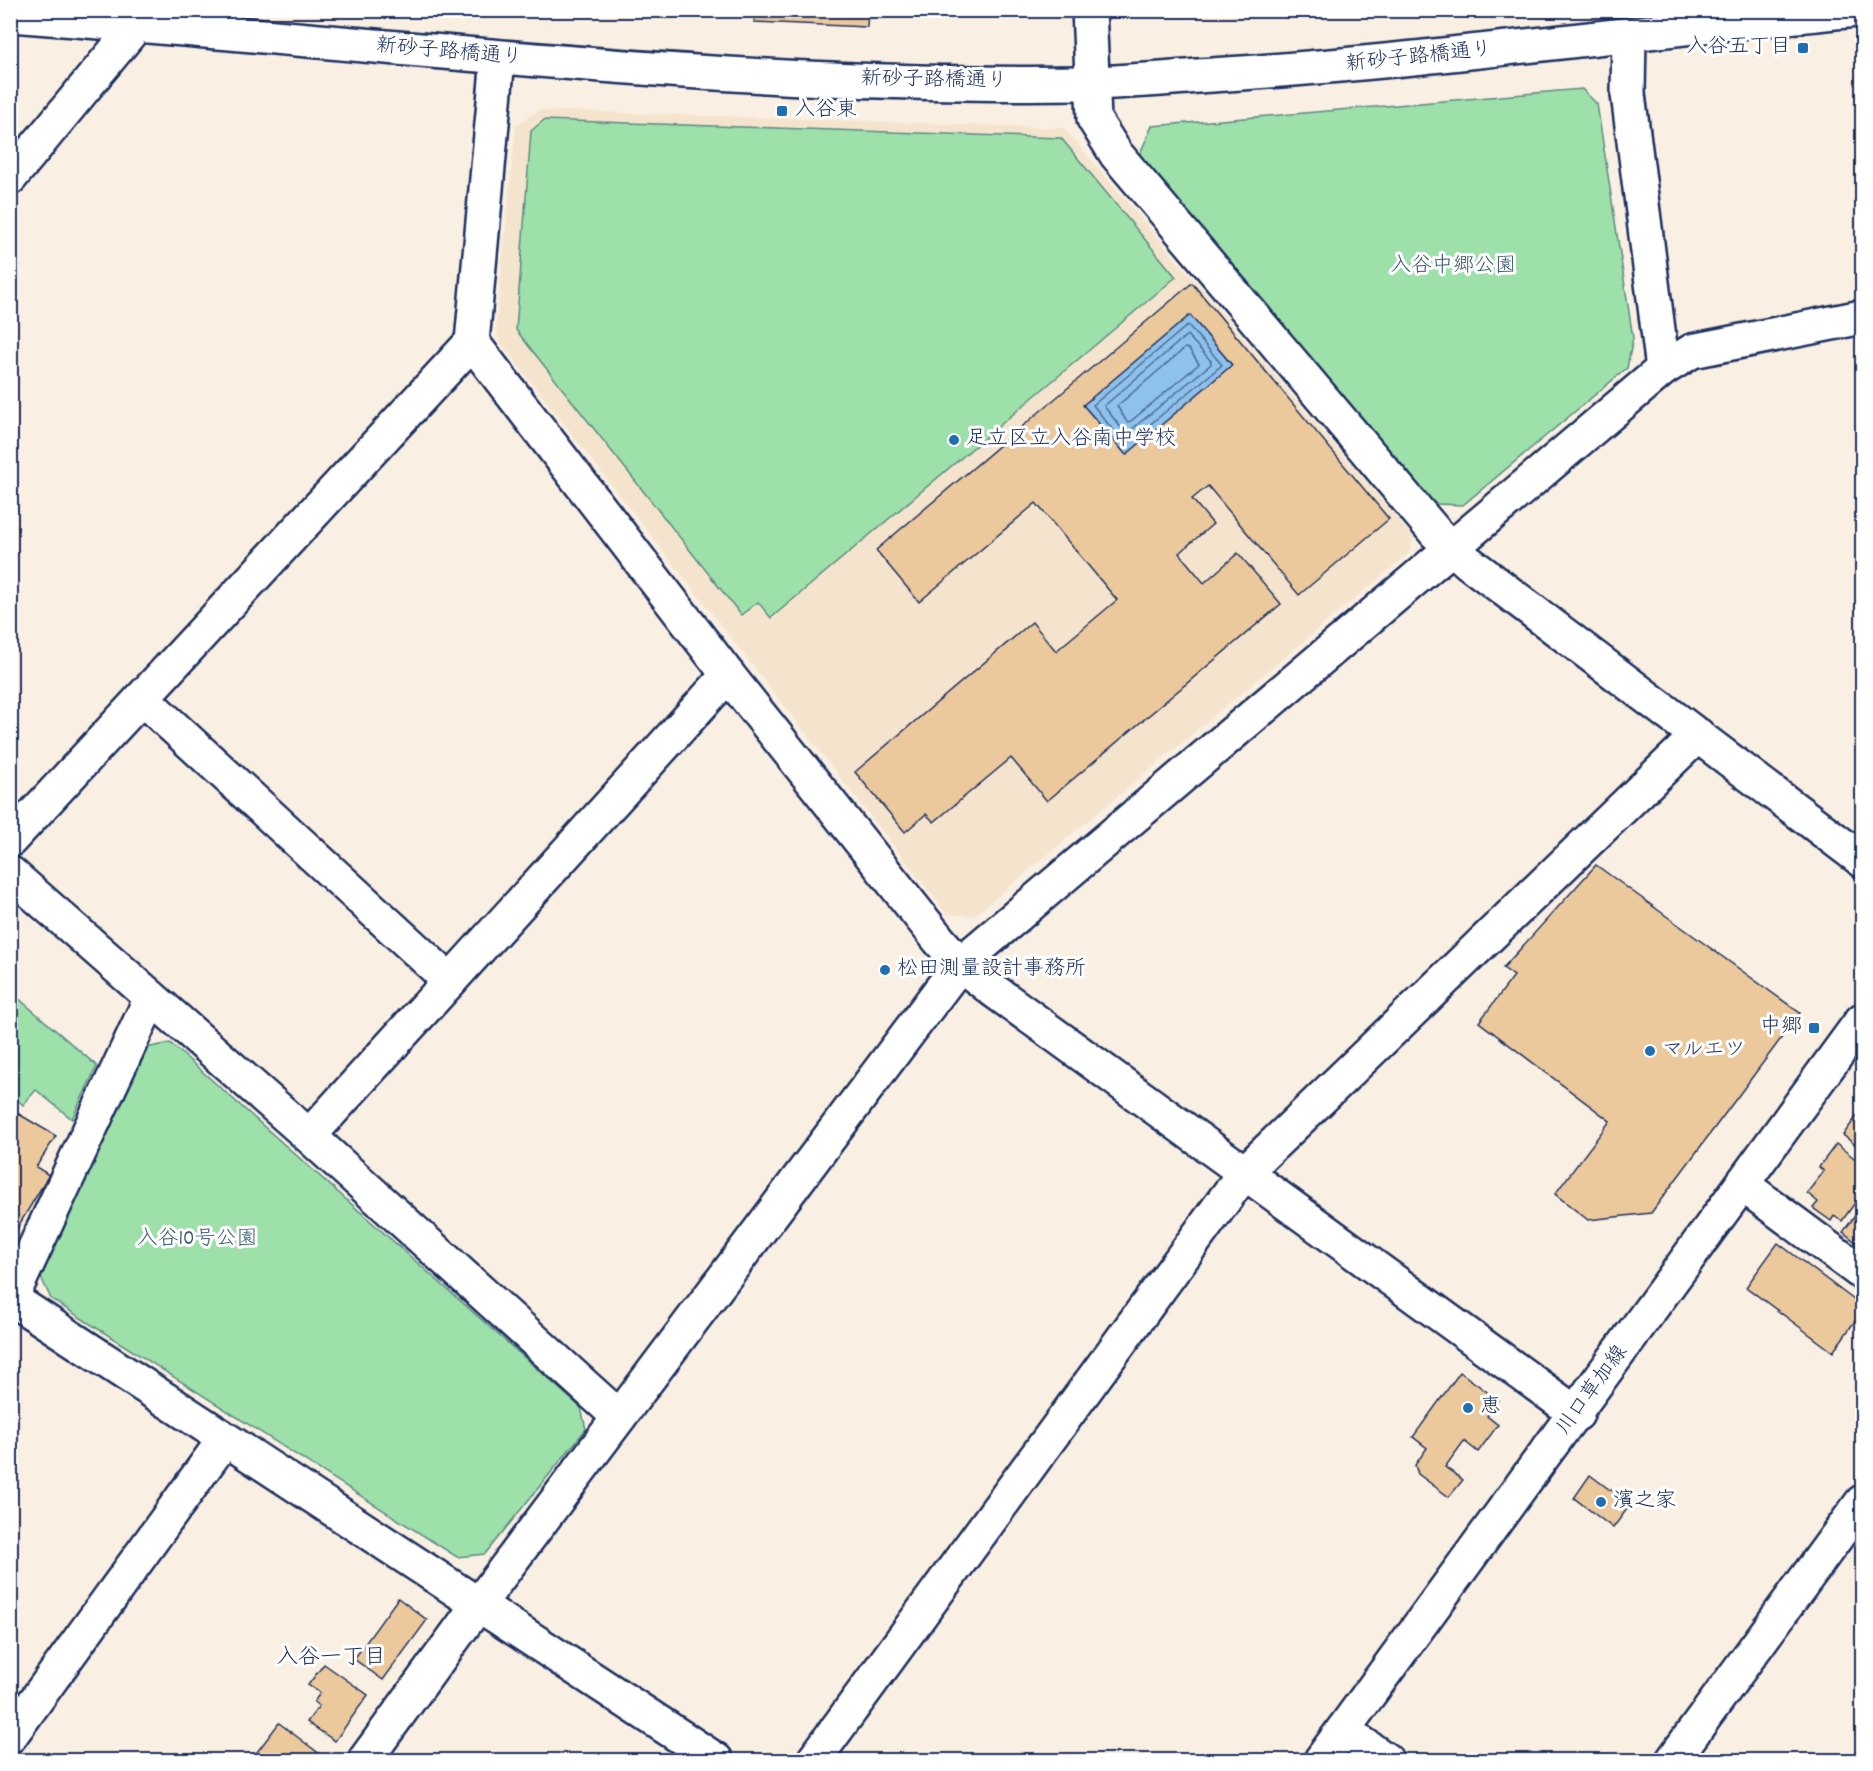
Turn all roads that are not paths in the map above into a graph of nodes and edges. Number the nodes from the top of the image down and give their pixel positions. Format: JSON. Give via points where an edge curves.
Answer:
{"nodes":[{"id":1,"x":1089,"y":10,"type":"edge"},
{"id":2,"x":1856,"y":10,"type":"edge"},
{"id":3,"x":10,"y":15,"type":"edge"},
{"id":4,"x":1719,"y":17,"type":"edge"},
{"id":5,"x":143,"y":18,"type":"edge"},
{"id":6,"x":1629,"y":35,"type":"junction"},
{"id":7,"x":498,"y":58,"type":"junction"},
{"id":8,"x":1090,"y":83,"type":"junction"},
{"id":9,"x":10,"y":178,"type":"edge"},
{"id":10,"x":1863,"y":317,"type":"edge"},
{"id":11,"x":472,"y":342,"type":"junction"},
{"id":12,"x":1663,"y":369,"type":"junction"},
{"id":13,"x":1450,"y":547,"type":"junction"},
{"id":14,"x":728,"y":675,"type":"junction"},
{"id":15,"x":142,"y":698,"type":"junction"},
{"id":16,"x":1698,"y":735,"type":"junction"},
{"id":17,"x":10,"y":840,"type":"edge"},
{"id":18,"x":1863,"y":860,"type":"edge"},
{"id":19,"x":10,"y":873,"type":"edge"},
{"id":20,"x":960,"y":964,"type":"junction"},
{"id":21,"x":450,"y":981,"type":"junction"},
{"id":22,"x":151,"y":998,"type":"junction"},
{"id":23,"x":1863,"y":1020,"type":"edge"},
{"id":24,"x":309,"y":1136,"type":"junction"},
{"id":25,"x":1244,"y":1173,"type":"junction"},
{"id":26,"x":1743,"y":1185,"type":"junction"},
{"id":27,"x":1863,"y":1273,"type":"edge"},
{"id":28,"x":11,"y":1299,"type":"edge"},
{"id":29,"x":1577,"y":1414,"type":"junction"},
{"id":30,"x":619,"y":1417,"type":"junction"},
{"id":31,"x":224,"y":1440,"type":"junction"},
{"id":32,"x":1863,"y":1502,"type":"edge"},
{"id":33,"x":478,"y":1605,"type":"junction"},
{"id":34,"x":1343,"y":1730,"type":"junction"},
{"id":35,"x":10,"y":1736,"type":"edge"},
{"id":36,"x":365,"y":1761,"type":"edge"},
{"id":37,"x":716,"y":1761,"type":"edge"},
{"id":38,"x":814,"y":1761,"type":"edge"},
{"id":39,"x":1321,"y":1761,"type":"edge"},
{"id":40,"x":1386,"y":1761,"type":"edge"},
{"id":41,"x":1674,"y":1761,"type":"edge"}],
"edges":[{"from":1,"to":8,"type":"street"},
{"from":2,"to":4,"type":"street","name":"新砂子路橋通り"},
{"from":3,"to":5,"type":"street","name":"新砂子路橋通り"},
{"from":4,"to":6,"type":"street","name":"新砂子路橋通り"},
{"from":5,"to":7,"type":"street","name":"新砂子路橋通り"},
{"from":5,"to":9,"type":"street"},
{"from":6,"to":8,"type":"street","name":"新砂子路橋通り","via":[[1358,65]]},
{"from":6,"to":12,"type":"street","via":[[1628,94]]},
{"from":7,"to":8,"type":"street","name":"新砂子路橋通り","via":[[869,81]]},
{"from":7,"to":11,"type":"street"},
{"from":8,"to":13,"type":"street","via":[[1094,119],[1116,154]]},
{"from":10,"to":12,"type":"street","via":[[1692,351]]},
{"from":11,"to":14,"type":"street"},
{"from":11,"to":15,"type":"street"},
{"from":12,"to":13,"type":"street"},
{"from":13,"to":16,"type":"street"},
{"from":13,"to":20,"type":"street"},
{"from":14,"to":20,"type":"street"},
{"from":14,"to":21,"type":"street"},
{"from":15,"to":17,"type":"street"},
{"from":15,"to":21,"type":"street"},
{"from":16,"to":18,"type":"street"},
{"from":16,"to":25,"type":"street"},
{"from":19,"to":22,"type":"street"},
{"from":20,"to":25,"type":"street"},
{"from":20,"to":30,"type":"street"},
{"from":21,"to":24,"type":"street"},
{"from":22,"to":24,"type":"street"},
{"from":22,"to":28,"type":"street"},
{"from":23,"to":26,"type":"street","name":"川口草加線"},
{"from":24,"to":30,"type":"street"},
{"from":25,"to":29,"type":"street"},
{"from":25,"to":38,"type":"street"},
{"from":26,"to":27,"type":"street"},
{"from":26,"to":29,"type":"street","name":"川口草加線"},
{"from":28,"to":31,"type":"street"},
{"from":29,"to":34,"type":"street","name":"川口草加線"},
{"from":30,"to":33,"type":"street"},
{"from":31,"to":33,"type":"street"},
{"from":31,"to":35,"type":"street"},
{"from":32,"to":41,"type":"street"},
{"from":33,"to":36,"type":"street"},
{"from":33,"to":37,"type":"street"},
{"from":34,"to":39,"type":"street","name":"川口草加線"},
{"from":34,"to":40,"type":"street"}]}
